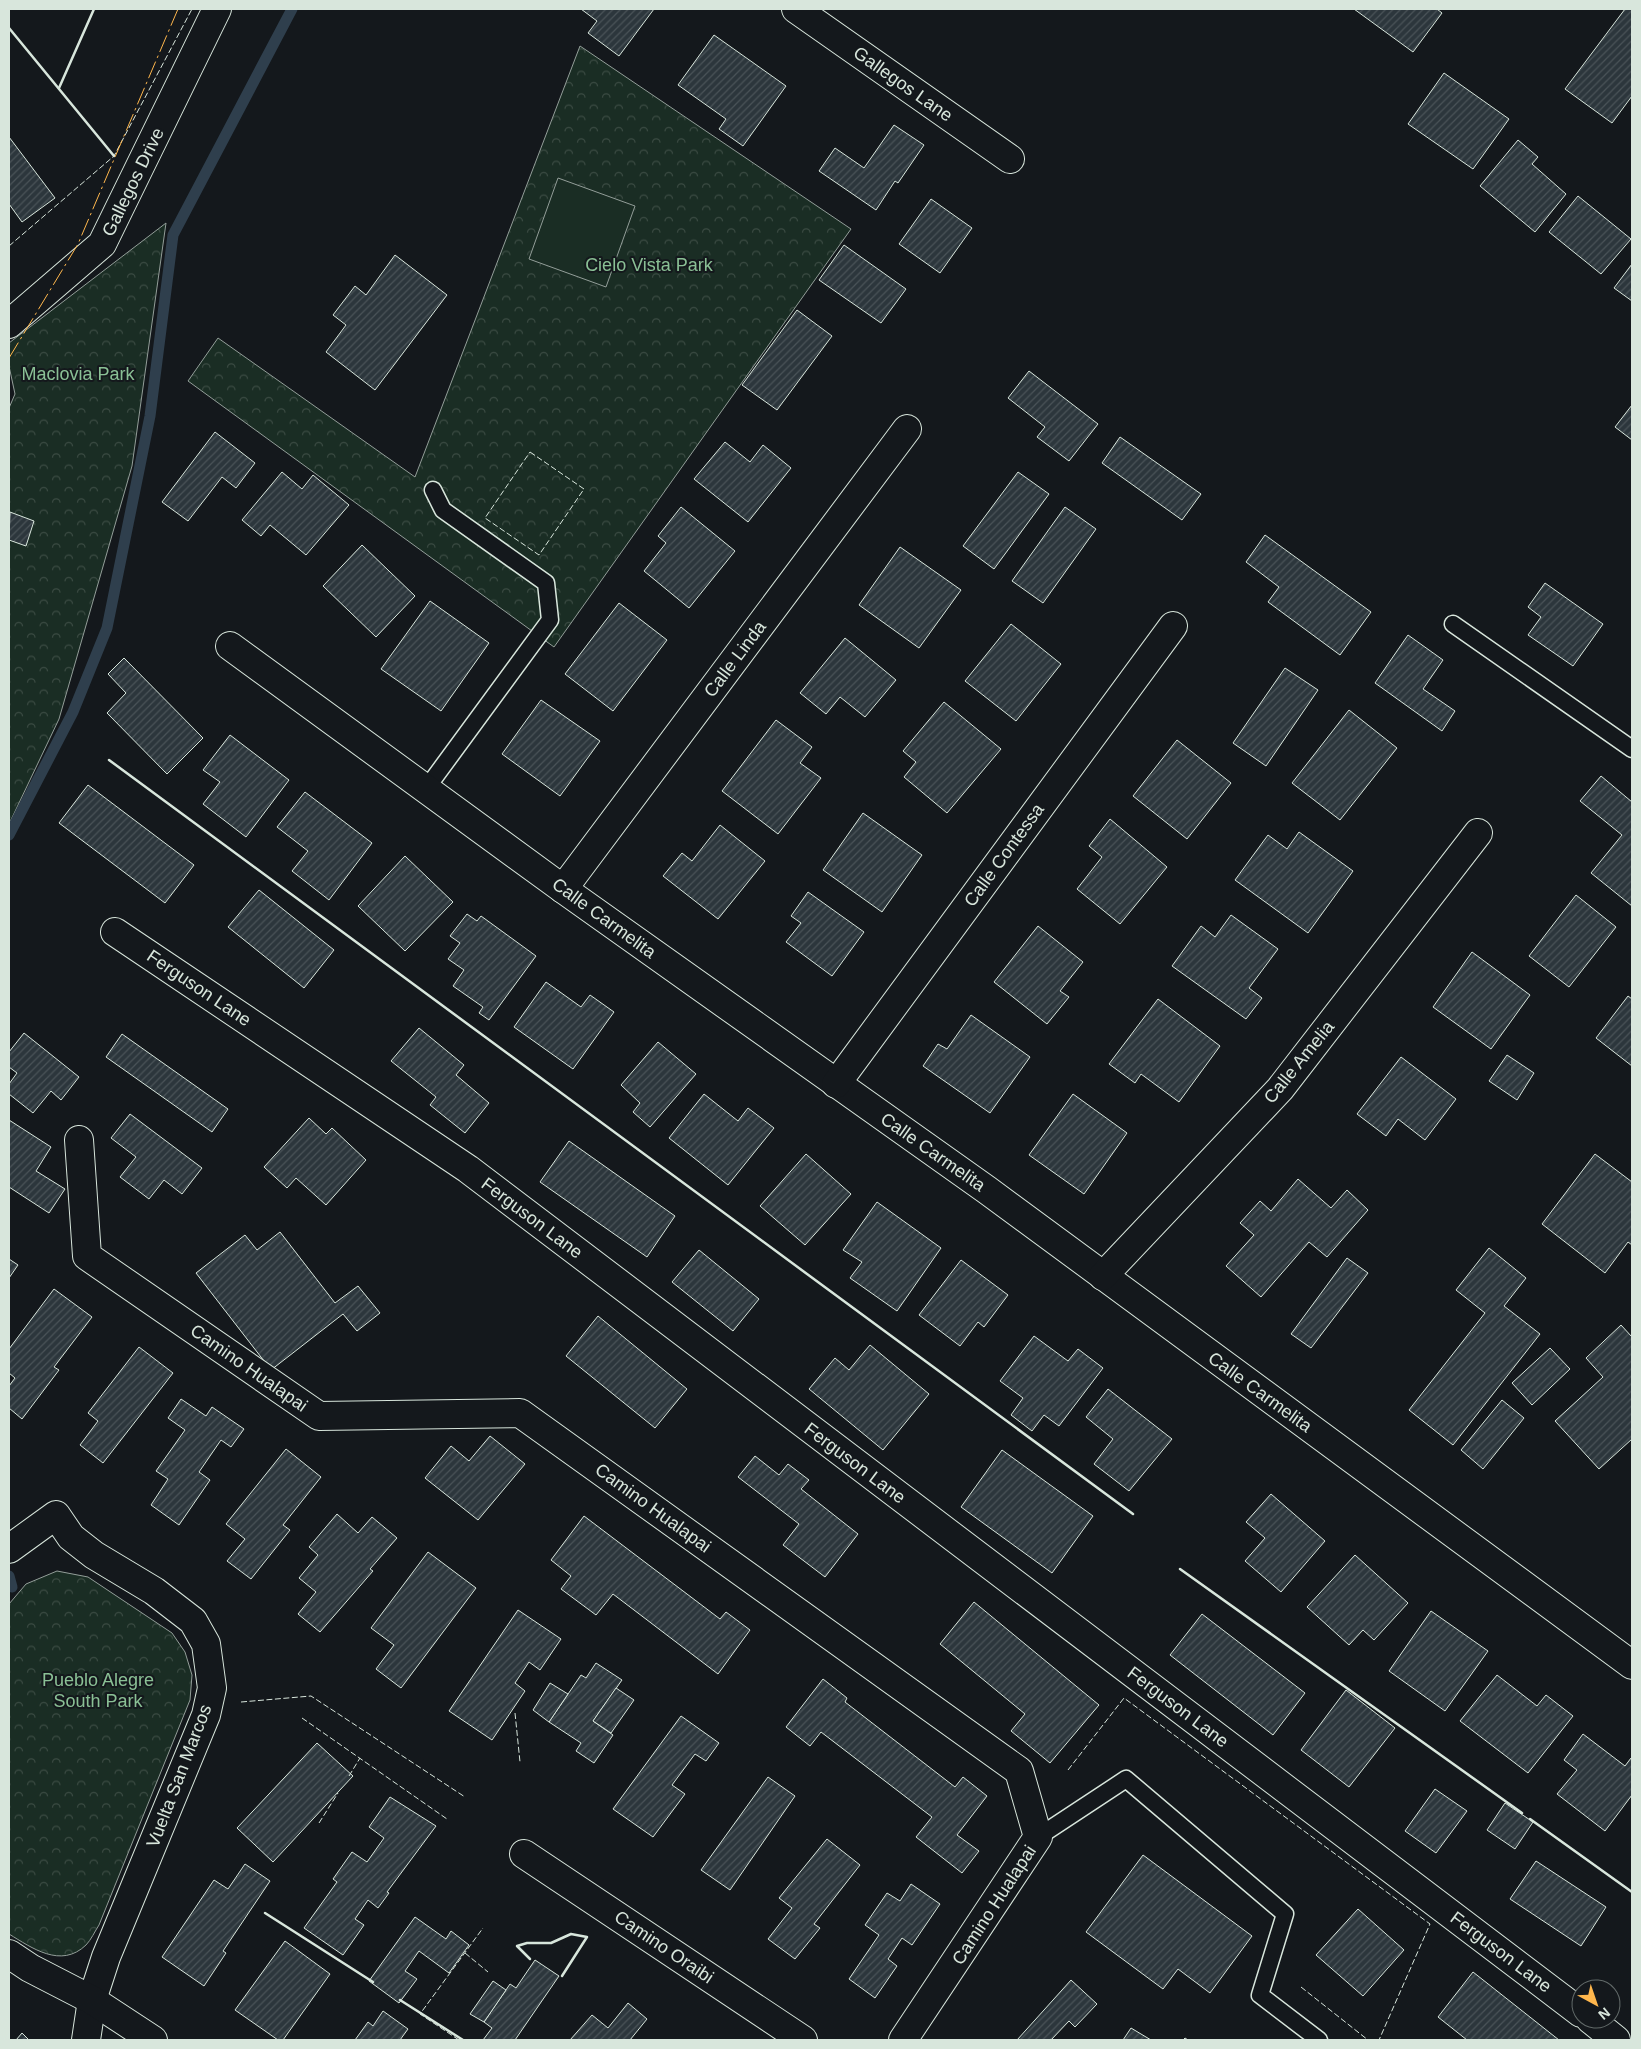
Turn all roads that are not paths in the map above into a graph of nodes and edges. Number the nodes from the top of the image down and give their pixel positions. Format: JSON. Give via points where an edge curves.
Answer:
{"nodes":[{"id":1,"x":217,"y":9,"type":"edge"},
{"id":2,"x":796,"y":9,"type":"edge"},
{"id":3,"x":1010,"y":159,"type":"dead end"},
{"id":4,"x":9,"y":324,"type":"edge"},
{"id":5,"x":907,"y":429,"type":"dead end"},
{"id":6,"x":433,"y":490,"type":"dead end"},
{"id":7,"x":1453,"y":624,"type":"dead end"},
{"id":8,"x":1173,"y":626,"type":"dead end"},
{"id":9,"x":230,"y":646,"type":"dead end"},
{"id":10,"x":1632,"y":749,"type":"edge"},
{"id":11,"x":426,"y":789,"type":"junction"},
{"id":12,"x":1478,"y":833,"type":"dead end"},
{"id":13,"x":563,"y":888,"type":"junction"},
{"id":14,"x":116,"y":932,"type":"dead end"},
{"id":15,"x":836,"y":1084,"type":"junction"},
{"id":16,"x":79,"y":1140,"type":"dead end"},
{"id":17,"x":1103,"y":1276,"type":"junction"},
{"id":18,"x":9,"y":1549,"type":"edge"},
{"id":19,"x":1632,"y":1665,"type":"edge"},
{"id":20,"x":1038,"y":1837,"type":"junction"},
{"id":21,"x":524,"y":1854,"type":"dead end"},
{"id":22,"x":9,"y":1954,"type":"edge"},
{"id":23,"x":92,"y":2000,"type":"junction"},
{"id":24,"x":1571,"y":2004,"type":"edge"},
{"id":25,"x":1602,"y":2029,"type":"edge"},
{"id":26,"x":86,"y":2040,"type":"edge"},
{"id":27,"x":153,"y":2040,"type":"edge"},
{"id":28,"x":803,"y":2040,"type":"edge"},
{"id":29,"x":903,"y":2040,"type":"edge"},
{"id":30,"x":1319,"y":2040,"type":"edge"},
{"id":31,"x":1616,"y":2040,"type":"edge"}],
"edges":[{"from":1,"to":4,"type":"street","name":"Gallegos Drive","via":[[102,244]]},
{"from":2,"to":3,"type":"street","name":"Gallegos Lane"},
{"from":5,"to":13,"type":"street","name":"Calle Linda"},
{"from":6,"to":11,"type":"lane","via":[[443,510],[546,583],[550,620]]},
{"from":7,"to":10,"type":"lane"},
{"from":8,"to":15,"type":"street","name":"Calle Contessa"},
{"from":9,"to":11,"type":"street","name":"Calle Carmelita"},
{"from":11,"to":13,"type":"street","name":"Calle Carmelita"},
{"from":12,"to":17,"type":"street","name":"Calle Amelia","via":[[1280,1089]]},
{"from":13,"to":15,"type":"street","name":"Calle Carmelita"},
{"from":14,"to":24,"type":"street","name":"Ferguson Lane","via":[[468,1169]]},
{"from":15,"to":17,"type":"street","name":"Calle Carmelita"},
{"from":16,"to":20,"type":"street","name":"Camino Hualapai","via":[[86,1256],[319,1416],[520,1412],[1019,1770]]},
{"from":17,"to":19,"type":"street","name":"Calle Carmelita"},
{"from":18,"to":23,"type":"street","name":"Vuelta San Marcos","via":[[56,1515],[71,1537],[94,1556],[154,1591],[193,1621],[206,1644],[212,1688],[206,1715],[106,1957]]},
{"from":20,"to":29,"type":"street","name":"Camino Hualapai"},
{"from":20,"to":30,"type":"lane","via":[[1126,1779],[1285,1914],[1260,1994]]},
{"from":21,"to":28,"type":"street","name":"Camino Oraibi"},
{"from":22,"to":23,"type":"street"},
{"from":23,"to":26,"type":"street","name":"Vuelta San Marcos"},
{"from":23,"to":27,"type":"street"},
{"from":25,"to":31,"type":"street"}]}
